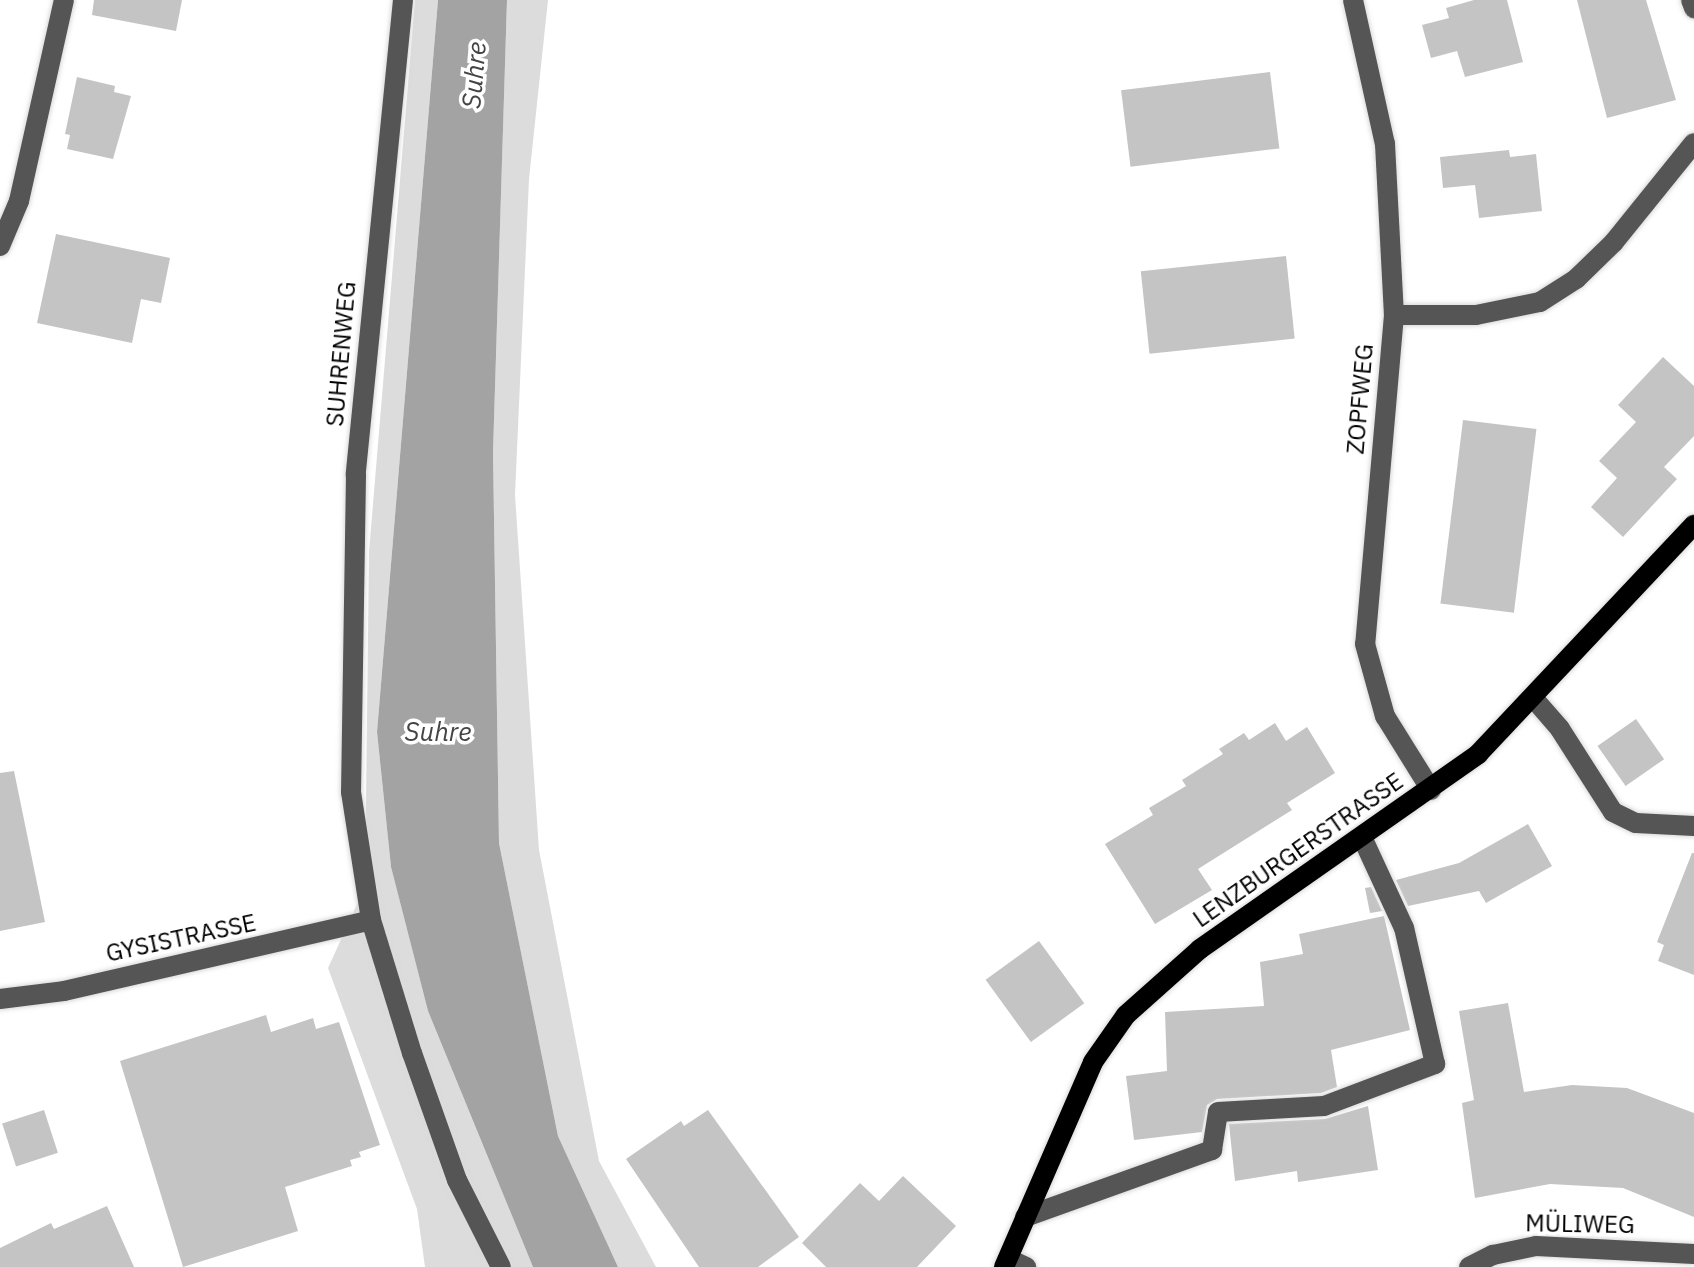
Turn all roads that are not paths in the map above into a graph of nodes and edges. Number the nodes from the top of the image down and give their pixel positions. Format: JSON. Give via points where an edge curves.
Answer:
{"nodes":[{"id":1,"x":64,"y":0,"type":"edge"},
{"id":2,"x":403,"y":0,"type":"edge"},
{"id":3,"x":1353,"y":0,"type":"edge"},
{"id":4,"x":1691,"y":0,"type":"edge"},
{"id":5,"x":1694,"y":8,"type":"edge"},
{"id":6,"x":1694,"y":143,"type":"edge"},
{"id":7,"x":0,"y":246,"type":"edge"},
{"id":8,"x":1394,"y":315,"type":"junction"},
{"id":9,"x":1694,"y":525,"type":"edge"},
{"id":10,"x":1535,"y":700,"type":"junction"},
{"id":11,"x":1431,"y":790,"type":"junction"},
{"id":12,"x":1694,"y":826,"type":"edge"},
{"id":13,"x":1362,"y":837,"type":"junction"},
{"id":14,"x":371,"y":920,"type":"junction"},
{"id":15,"x":0,"y":999,"type":"edge"},
{"id":16,"x":1025,"y":1217,"type":"junction"},
{"id":17,"x":1694,"y":1254,"type":"edge"},
{"id":18,"x":1013,"y":1264,"type":"edge"},
{"id":19,"x":501,"y":1267,"type":"edge"},
{"id":20,"x":1469,"y":1267,"type":"edge"}],
"edges":[{"from":1,"to":7,"type":"street","via":[[19,201]]},
{"from":2,"to":14,"type":"street","name":"SUHRENWEG","via":[[356,475],[354,823]]},
{"from":3,"to":8,"type":"street","name":"ZOPFWEG","via":[[1385,144]]},
{"from":4,"to":5,"type":"street"},
{"from":6,"to":8,"type":"street","via":[[1614,242],[1576,279],[1540,302],[1476,315]]},
{"from":8,"to":11,"type":"street","name":"ZOPFWEG","via":[[1365,644],[1385,716]]},
{"from":9,"to":10,"type":"main road","name":"LENZBURGERSTRASSE"},
{"from":10,"to":11,"type":"main road","name":"LENZBURGERSTRASSE"},
{"from":10,"to":12,"type":"street","via":[[1613,812],[1636,823]]},
{"from":11,"to":13,"type":"main road","name":"LENZBURGERSTRASSE"},
{"from":13,"to":16,"type":"main road","name":"LENZBURGERSTRASSE","via":[[1200,949],[1126,1015],[1093,1062]]},
{"from":13,"to":16,"type":"street","via":[[1404,928],[1435,1064],[1324,1106],[1218,1112],[1212,1150]]},
{"from":14,"to":15,"type":"street","name":"GYSISTRASSE","via":[[64,991]]},
{"from":14,"to":19,"type":"street","via":[[457,1180]]},
{"from":16,"to":18,"type":"main road","name":"LENZBURGERSTRASSE"},
{"from":17,"to":20,"type":"street","name":"MÜLIWEG","via":[[1536,1246],[1493,1255]]}]}
